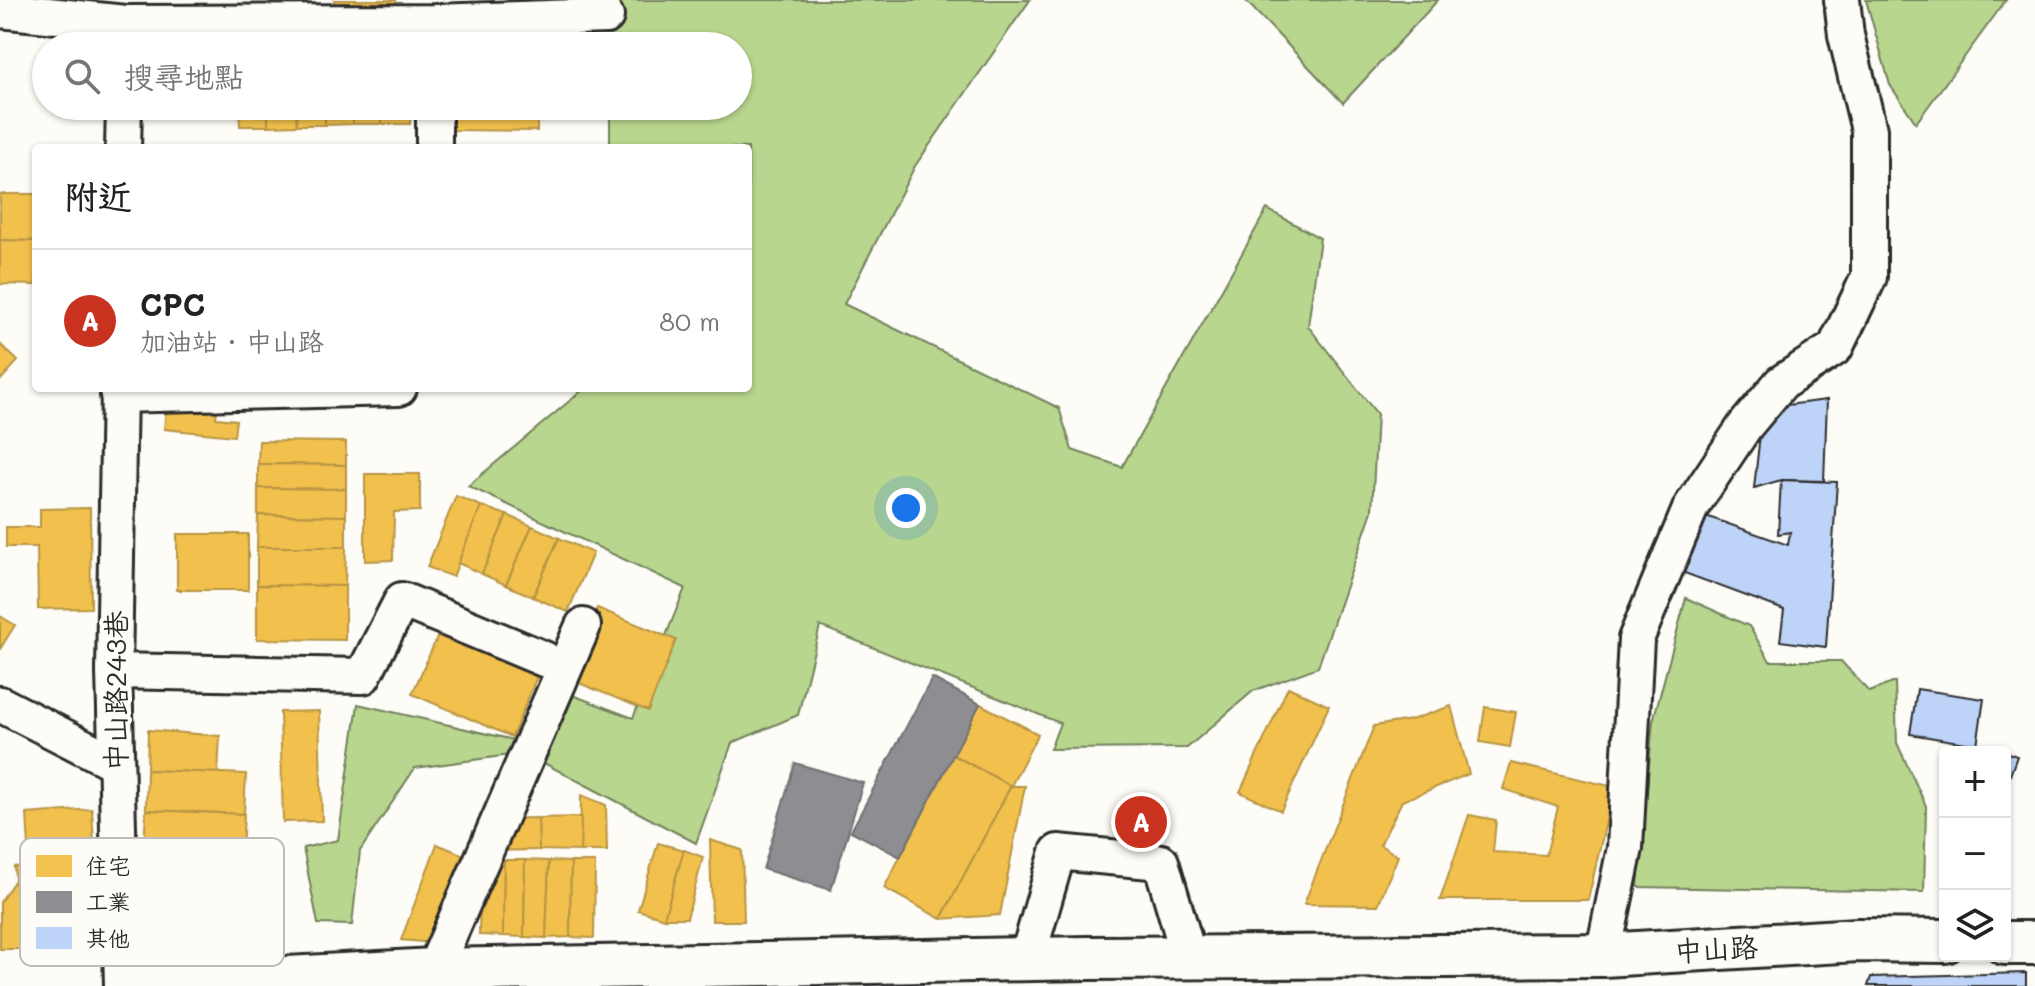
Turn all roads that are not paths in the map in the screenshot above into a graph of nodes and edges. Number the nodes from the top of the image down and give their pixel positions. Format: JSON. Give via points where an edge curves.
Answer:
{"nodes":[{"id":1,"x":1842,"y":0,"type":"edge"},
{"id":2,"x":8,"y":7,"type":"edge"},
{"id":3,"x":606,"y":16,"type":"dead end"},
{"id":4,"x":434,"y":23,"type":"edge"},
{"id":5,"x":116,"y":32,"type":"edge"},
{"id":6,"x":181,"y":32,"type":"edge"},
{"id":7,"x":124,"y":120,"type":"edge"},
{"id":8,"x":434,"y":120,"type":"edge"},
{"id":9,"x":123,"y":144,"type":"edge"},
{"id":10,"x":434,"y":144,"type":"edge"},
{"id":11,"x":118,"y":392,"type":"edge"},
{"id":12,"x":583,"y":626,"type":"dead end"},
{"id":13,"x":544,"y":659,"type":"dead end"},
{"id":14,"x":114,"y":671,"type":"junction"},
{"id":15,"x":0,"y":704,"type":"edge"},
{"id":16,"x":115,"y":763,"type":"junction"},
{"id":17,"x":117,"y":838,"type":"edge"},
{"id":18,"x":1939,"y":941,"type":"edge"},
{"id":19,"x":2011,"y":943,"type":"edge"},
{"id":20,"x":2035,"y":943,"type":"edge"},
{"id":21,"x":1603,"y":955,"type":"junction"},
{"id":22,"x":1189,"y":957,"type":"junction"},
{"id":23,"x":1027,"y":959,"type":"junction"},
{"id":24,"x":121,"y":966,"type":"edge"},
{"id":25,"x":434,"y":970,"type":"junction"},
{"id":26,"x":878,"y":974,"type":"edge"},
{"id":27,"x":122,"y":986,"type":"edge"},
{"id":28,"x":143,"y":986,"type":"edge"}],
"edges":[{"from":1,"to":21,"type":"street","via":[[1869,130],[1869,277],[1835,348],[1781,383],[1691,507],[1636,639],[1625,848]]},
{"from":2,"to":5,"type":"street"},
{"from":3,"to":4,"type":"street"},
{"from":4,"to":6,"type":"street"},
{"from":7,"to":9,"type":"street"},
{"from":8,"to":10,"type":"street"},
{"from":11,"to":14,"type":"street","name":"中山路243巷"},
{"from":12,"to":25,"type":"street"},
{"from":13,"to":14,"type":"street","via":[[402,600],[363,676]]},
{"from":14,"to":16,"type":"street","name":"中山路243巷"},
{"from":15,"to":16,"type":"street"},
{"from":16,"to":17,"type":"street","name":"中山路243巷"},
{"from":18,"to":21,"type":"main road","name":"中山路","via":[[1858,940]]},
{"from":19,"to":20,"type":"main road"},
{"from":21,"to":22,"type":"main road","name":"中山路"},
{"from":22,"to":23,"type":"main road","name":"中山路"},
{"from":22,"to":23,"type":"street","via":[[1161,862],[1058,852]]},
{"from":23,"to":26,"type":"main road","name":"中山路"},
{"from":24,"to":27,"type":"street","name":"中山路243巷"},
{"from":25,"to":26,"type":"main road","name":"中山路"},
{"from":25,"to":28,"type":"main road","name":"中山路"}]}
